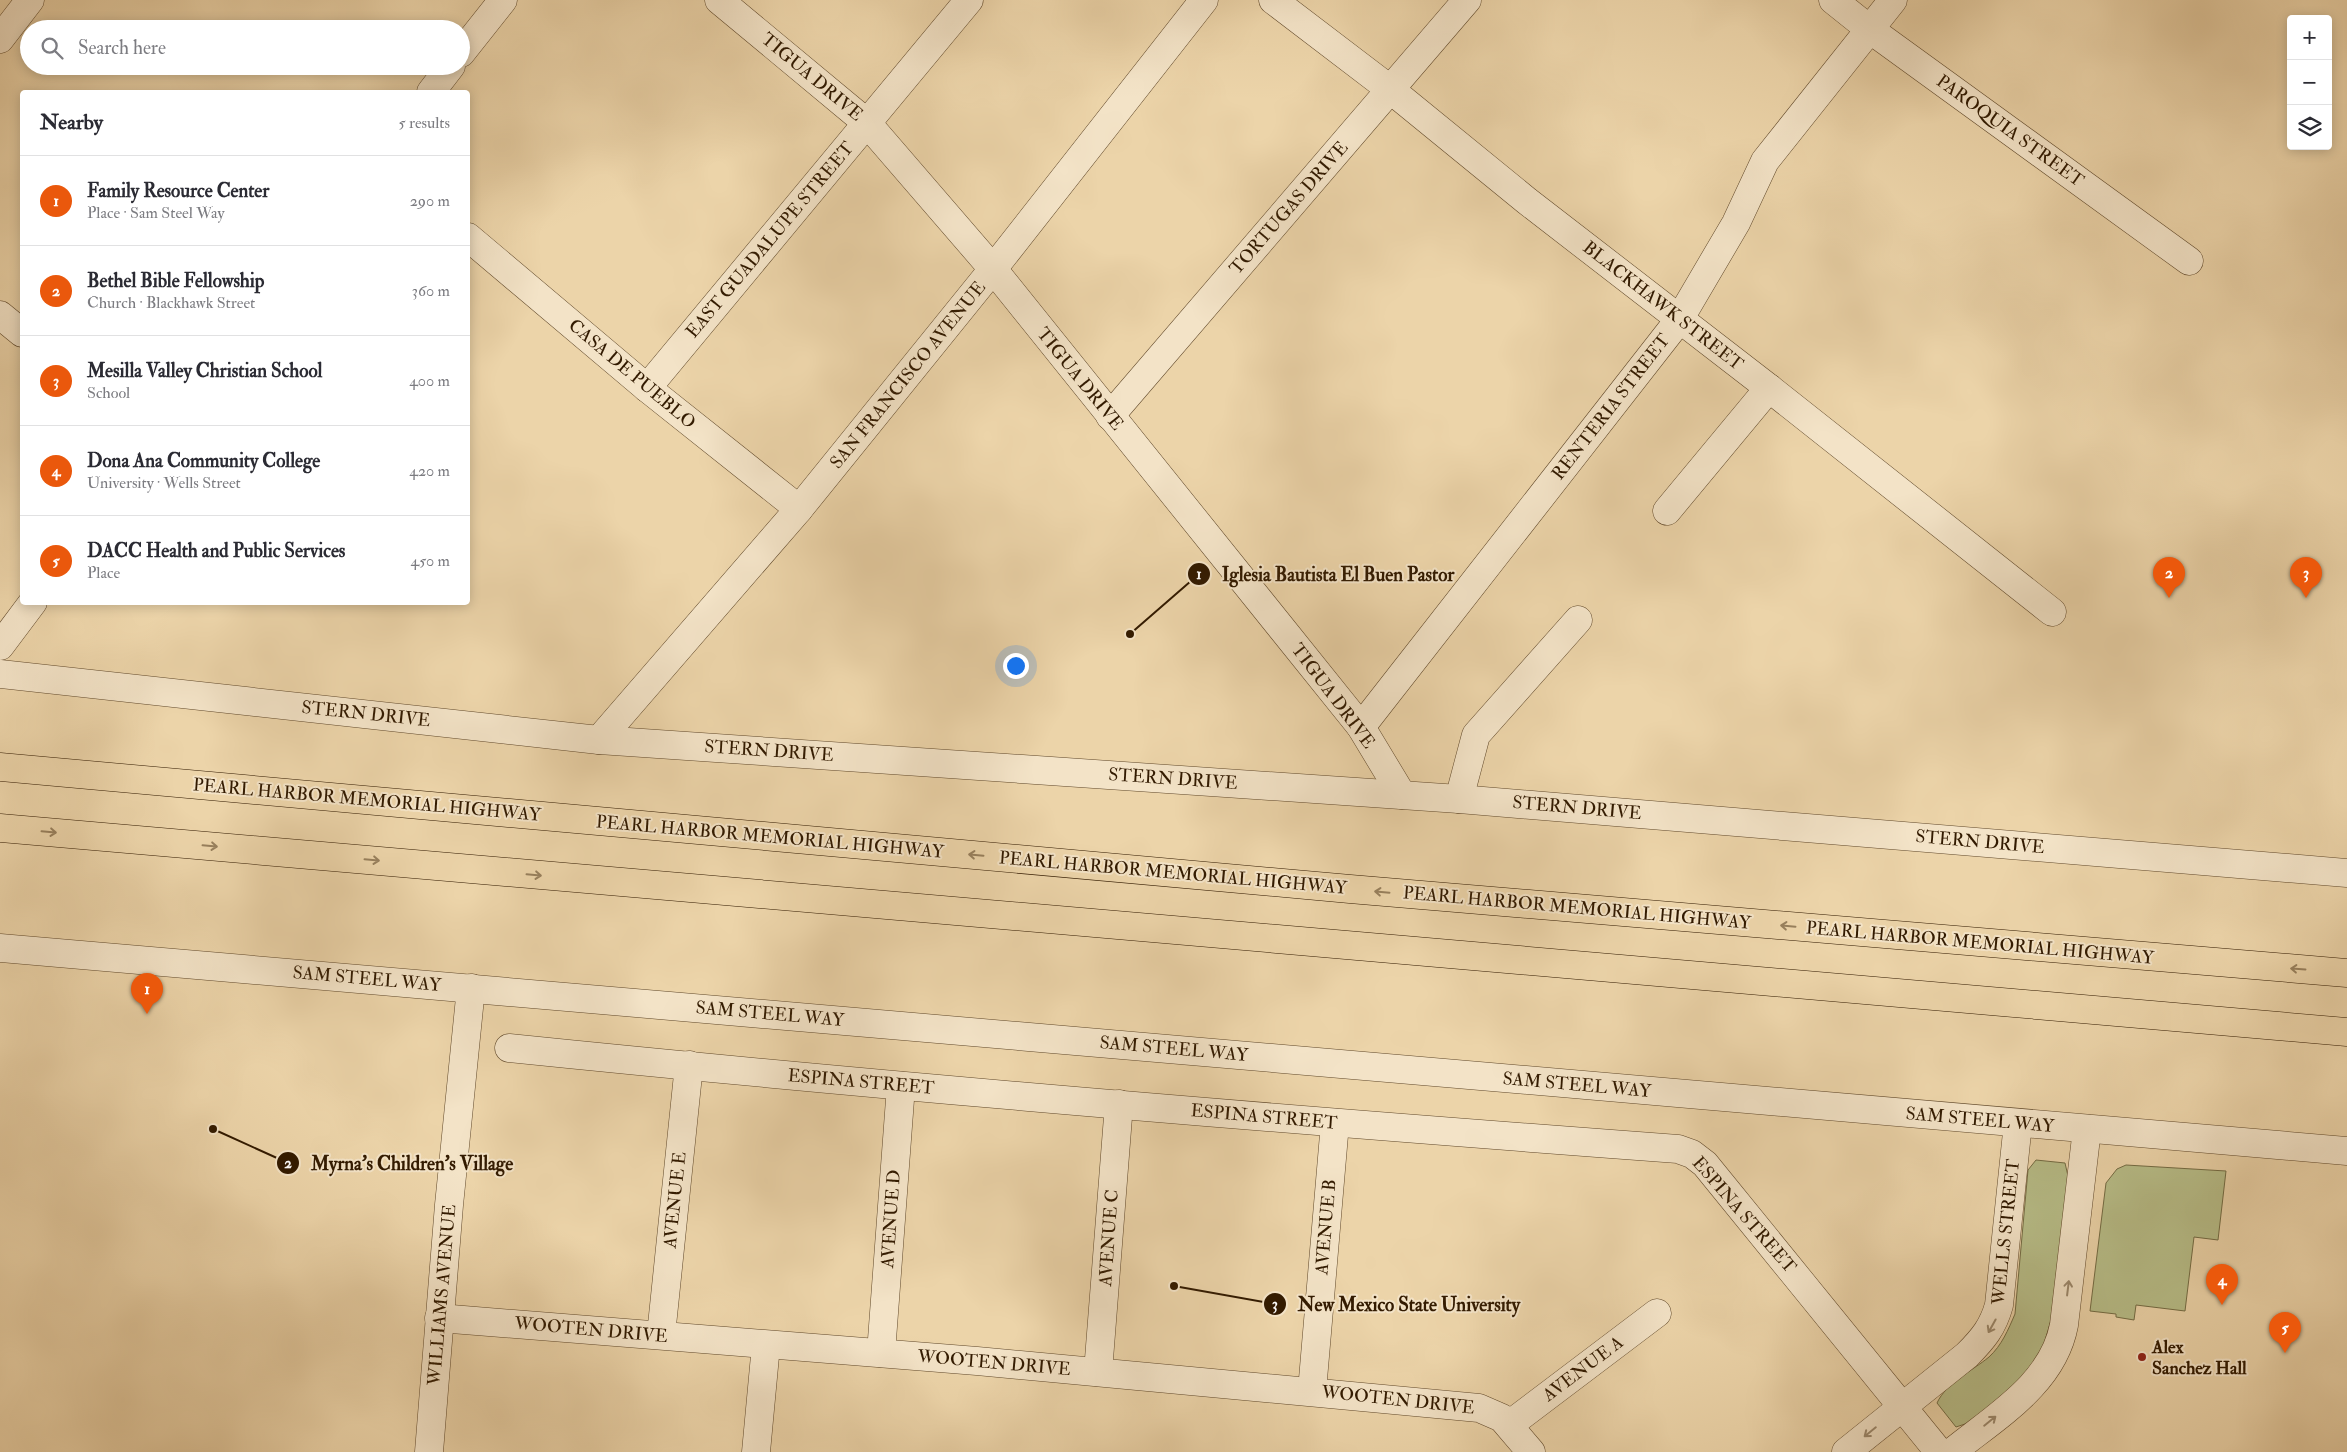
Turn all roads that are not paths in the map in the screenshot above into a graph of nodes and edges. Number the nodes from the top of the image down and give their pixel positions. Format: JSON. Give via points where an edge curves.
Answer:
{"nodes":[{"id":1,"x":30,"y":0,"type":"edge"},
{"id":2,"x":503,"y":0,"type":"edge"},
{"id":3,"x":718,"y":0,"type":"edge"},
{"id":4,"x":969,"y":0,"type":"edge"},
{"id":5,"x":1204,"y":0,"type":"edge"},
{"id":6,"x":1273,"y":0,"type":"edge"},
{"id":7,"x":1467,"y":0,"type":"edge"},
{"id":8,"x":1833,"y":0,"type":"edge"},
{"id":9,"x":1893,"y":0,"type":"edge"},
{"id":10,"x":1868,"y":28,"type":"junction"},
{"id":11,"x":0,"y":39,"type":"edge"},
{"id":12,"x":470,"y":42,"type":"edge"},
{"id":13,"x":444,"y":75,"type":"edge"},
{"id":14,"x":433,"y":90,"type":"edge"},
{"id":15,"x":1391,"y":90,"type":"junction"},
{"id":16,"x":867,"y":123,"type":"junction"},
{"id":17,"x":470,"y":239,"type":"edge"},
{"id":18,"x":2189,"y":261,"type":"dead end"},
{"id":19,"x":993,"y":269,"type":"junction"},
{"id":20,"x":0,"y":315,"type":"edge"},
{"id":21,"x":1679,"y":320,"type":"junction"},
{"id":22,"x":20,"y":332,"type":"edge"},
{"id":23,"x":647,"y":388,"type":"junction"},
{"id":24,"x":1769,"y":388,"type":"junction"},
{"id":25,"x":1110,"y":416,"type":"junction"},
{"id":26,"x":799,"y":509,"type":"junction"},
{"id":27,"x":1666,"y":511,"type":"dead end"},
{"id":28,"x":31,"y":605,"type":"edge"},
{"id":29,"x":2052,"y":612,"type":"dead end"},
{"id":30,"x":1578,"y":620,"type":"dead end"},
{"id":31,"x":0,"y":646,"type":"edge"},
{"id":32,"x":0,"y":674,"type":"edge"},
{"id":33,"x":1360,"y":727,"type":"junction"},
{"id":34,"x":599,"y":740,"type":"junction"},
{"id":35,"x":0,"y":768,"type":"edge"},
{"id":36,"x":1402,"y":795,"type":"junction"},
{"id":37,"x":1458,"y":799,"type":"junction"},
{"id":38,"x":0,"y":828,"type":"edge"},
{"id":39,"x":2347,"y":873,"type":"edge"},
{"id":40,"x":0,"y":948,"type":"edge"},
{"id":41,"x":2347,"y":973,"type":"edge"},
{"id":42,"x":471,"y":988,"type":"junction"},
{"id":43,"x":2347,"y":1032,"type":"edge"},
{"id":44,"x":509,"y":1048,"type":"dead end"},
{"id":45,"x":689,"y":1066,"type":"junction"},
{"id":46,"x":901,"y":1086,"type":"junction"},
{"id":47,"x":1119,"y":1104,"type":"junction"},
{"id":48,"x":2018,"y":1123,"type":"junction"},
{"id":49,"x":1335,"y":1124,"type":"junction"},
{"id":50,"x":2087,"y":1129,"type":"junction"},
{"id":51,"x":2347,"y":1151,"type":"edge"},
{"id":52,"x":1656,"y":1313,"type":"dead end"},
{"id":53,"x":439,"y":1318,"type":"junction"},
{"id":54,"x":661,"y":1335,"type":"junction"},
{"id":55,"x":766,"y":1345,"type":"junction"},
{"id":56,"x":881,"y":1353,"type":"junction"},
{"id":57,"x":1098,"y":1372,"type":"junction"},
{"id":58,"x":1312,"y":1391,"type":"junction"},
{"id":59,"x":1902,"y":1406,"type":"junction"},
{"id":60,"x":1509,"y":1425,"type":"junction"},
{"id":61,"x":429,"y":1452,"type":"edge"},
{"id":62,"x":756,"y":1452,"type":"edge"},
{"id":63,"x":1531,"y":1452,"type":"edge"},
{"id":64,"x":1846,"y":1452,"type":"edge"},
{"id":65,"x":1939,"y":1452,"type":"edge"},
{"id":66,"x":1952,"y":1452,"type":"edge"}],
"edges":[{"from":1,"to":11,"type":"street"},
{"from":2,"to":12,"type":"street"},
{"from":3,"to":16,"type":"street","name":"TIGUA DRIVE"},
{"from":4,"to":16,"type":"street","name":"EAST GUADALUPE STREET"},
{"from":5,"to":19,"type":"street","name":"SAN FRANCISCO AVENUE"},
{"from":6,"to":15,"type":"street","name":"BLACKHAWK STREET"},
{"from":7,"to":15,"type":"street","name":"TORTUGAS DRIVE"},
{"from":8,"to":10,"type":"street","name":"PAROQUIA STREET"},
{"from":9,"to":10,"type":"street","name":"RENTERIA STREET"},
{"from":10,"to":18,"type":"street","name":"PAROQUIA STREET"},
{"from":10,"to":21,"type":"street","name":"RENTERIA STREET","via":[[1765,161],[1736,223]]},
{"from":13,"to":14,"type":"street"},
{"from":15,"to":21,"type":"street","name":"BLACKHAWK STREET"},
{"from":15,"to":25,"type":"street","name":"TORTUGAS DRIVE"},
{"from":16,"to":19,"type":"street","name":"TIGUA DRIVE"},
{"from":16,"to":23,"type":"street","name":"EAST GUADALUPE STREET"},
{"from":17,"to":23,"type":"street","name":"CASA DE PUEBLO"},
{"from":19,"to":25,"type":"street","name":"TIGUA DRIVE"},
{"from":19,"to":26,"type":"street","name":"SAN FRANCISCO AVENUE"},
{"from":20,"to":22,"type":"street"},
{"from":21,"to":24,"type":"street","name":"BLACKHAWK STREET"},
{"from":21,"to":33,"type":"street","name":"RENTERIA STREET"},
{"from":23,"to":26,"type":"street","name":"CASA DE PUEBLO"},
{"from":24,"to":27,"type":"street"},
{"from":24,"to":29,"type":"street","name":"BLACKHAWK STREET"},
{"from":25,"to":33,"type":"street","name":"TIGUA DRIVE"},
{"from":26,"to":34,"type":"street","name":"SAN FRANCISCO AVENUE"},
{"from":28,"to":31,"type":"street"},
{"from":30,"to":37,"type":"street","via":[[1476,735]]},
{"from":32,"to":34,"type":"street","name":"STERN DRIVE"},
{"from":33,"to":36,"type":"street","name":"TIGUA DRIVE"},
{"from":34,"to":36,"type":"street","name":"STERN DRIVE"},
{"from":41,"to":35,"type":"highway","name":"PEARL HARBOR MEMORIAL HIGHWAY","one_way":true,"via":[[1360,890]]},
{"from":36,"to":37,"type":"street","name":"STERN DRIVE"},
{"from":37,"to":39,"type":"street","name":"STERN DRIVE"},
{"from":38,"to":43,"type":"highway","one_way":true},
{"from":40,"to":42,"type":"street","name":"SAM STEEL WAY"},
{"from":42,"to":48,"type":"street","name":"SAM STEEL WAY"},
{"from":42,"to":53,"type":"street","name":"WILLIAMS AVENUE"},
{"from":44,"to":45,"type":"street","name":"ESPINA STREET"},
{"from":45,"to":46,"type":"street","name":"ESPINA STREET"},
{"from":45,"to":54,"type":"street","name":"AVENUE E"},
{"from":46,"to":47,"type":"street","name":"ESPINA STREET"},
{"from":46,"to":56,"type":"street","name":"AVENUE D"},
{"from":47,"to":49,"type":"street","name":"ESPINA STREET"},
{"from":47,"to":57,"type":"street","name":"AVENUE C"},
{"from":48,"to":50,"type":"street","name":"SAM STEEL WAY"},
{"from":48,"to":59,"type":"street","name":"WELLS STREET","one_way":true,"via":[[2000,1305],[1995,1322],[1985,1338]]},
{"from":49,"to":58,"type":"street","name":"AVENUE B"},
{"from":49,"to":59,"type":"street","name":"ESPINA STREET","via":[[1678,1149],[1692,1154],[1711,1172]]},
{"from":50,"to":51,"type":"street","name":"SAM STEEL WAY"},
{"from":66,"to":50,"type":"street","one_way":true,"via":[[2040,1378],[2056,1354],[2064,1325]]},
{"from":52,"to":60,"type":"street","name":"AVENUE A"},
{"from":53,"to":54,"type":"street","name":"WOOTEN DRIVE"},
{"from":53,"to":61,"type":"street","name":"WILLIAMS AVENUE"},
{"from":54,"to":55,"type":"street","name":"WOOTEN DRIVE"},
{"from":55,"to":56,"type":"street","name":"WOOTEN DRIVE"},
{"from":55,"to":62,"type":"street"},
{"from":56,"to":57,"type":"street","name":"WOOTEN DRIVE"},
{"from":57,"to":58,"type":"street","name":"WOOTEN DRIVE"},
{"from":58,"to":60,"type":"street","name":"WOOTEN DRIVE","via":[[1479,1408],[1492,1412]]},
{"from":59,"to":64,"type":"street","name":"WELLS STREET","one_way":true},
{"from":59,"to":65,"type":"street","name":"ESPINA STREET"},
{"from":60,"to":63,"type":"street","name":"WOOTEN DRIVE"}]}
